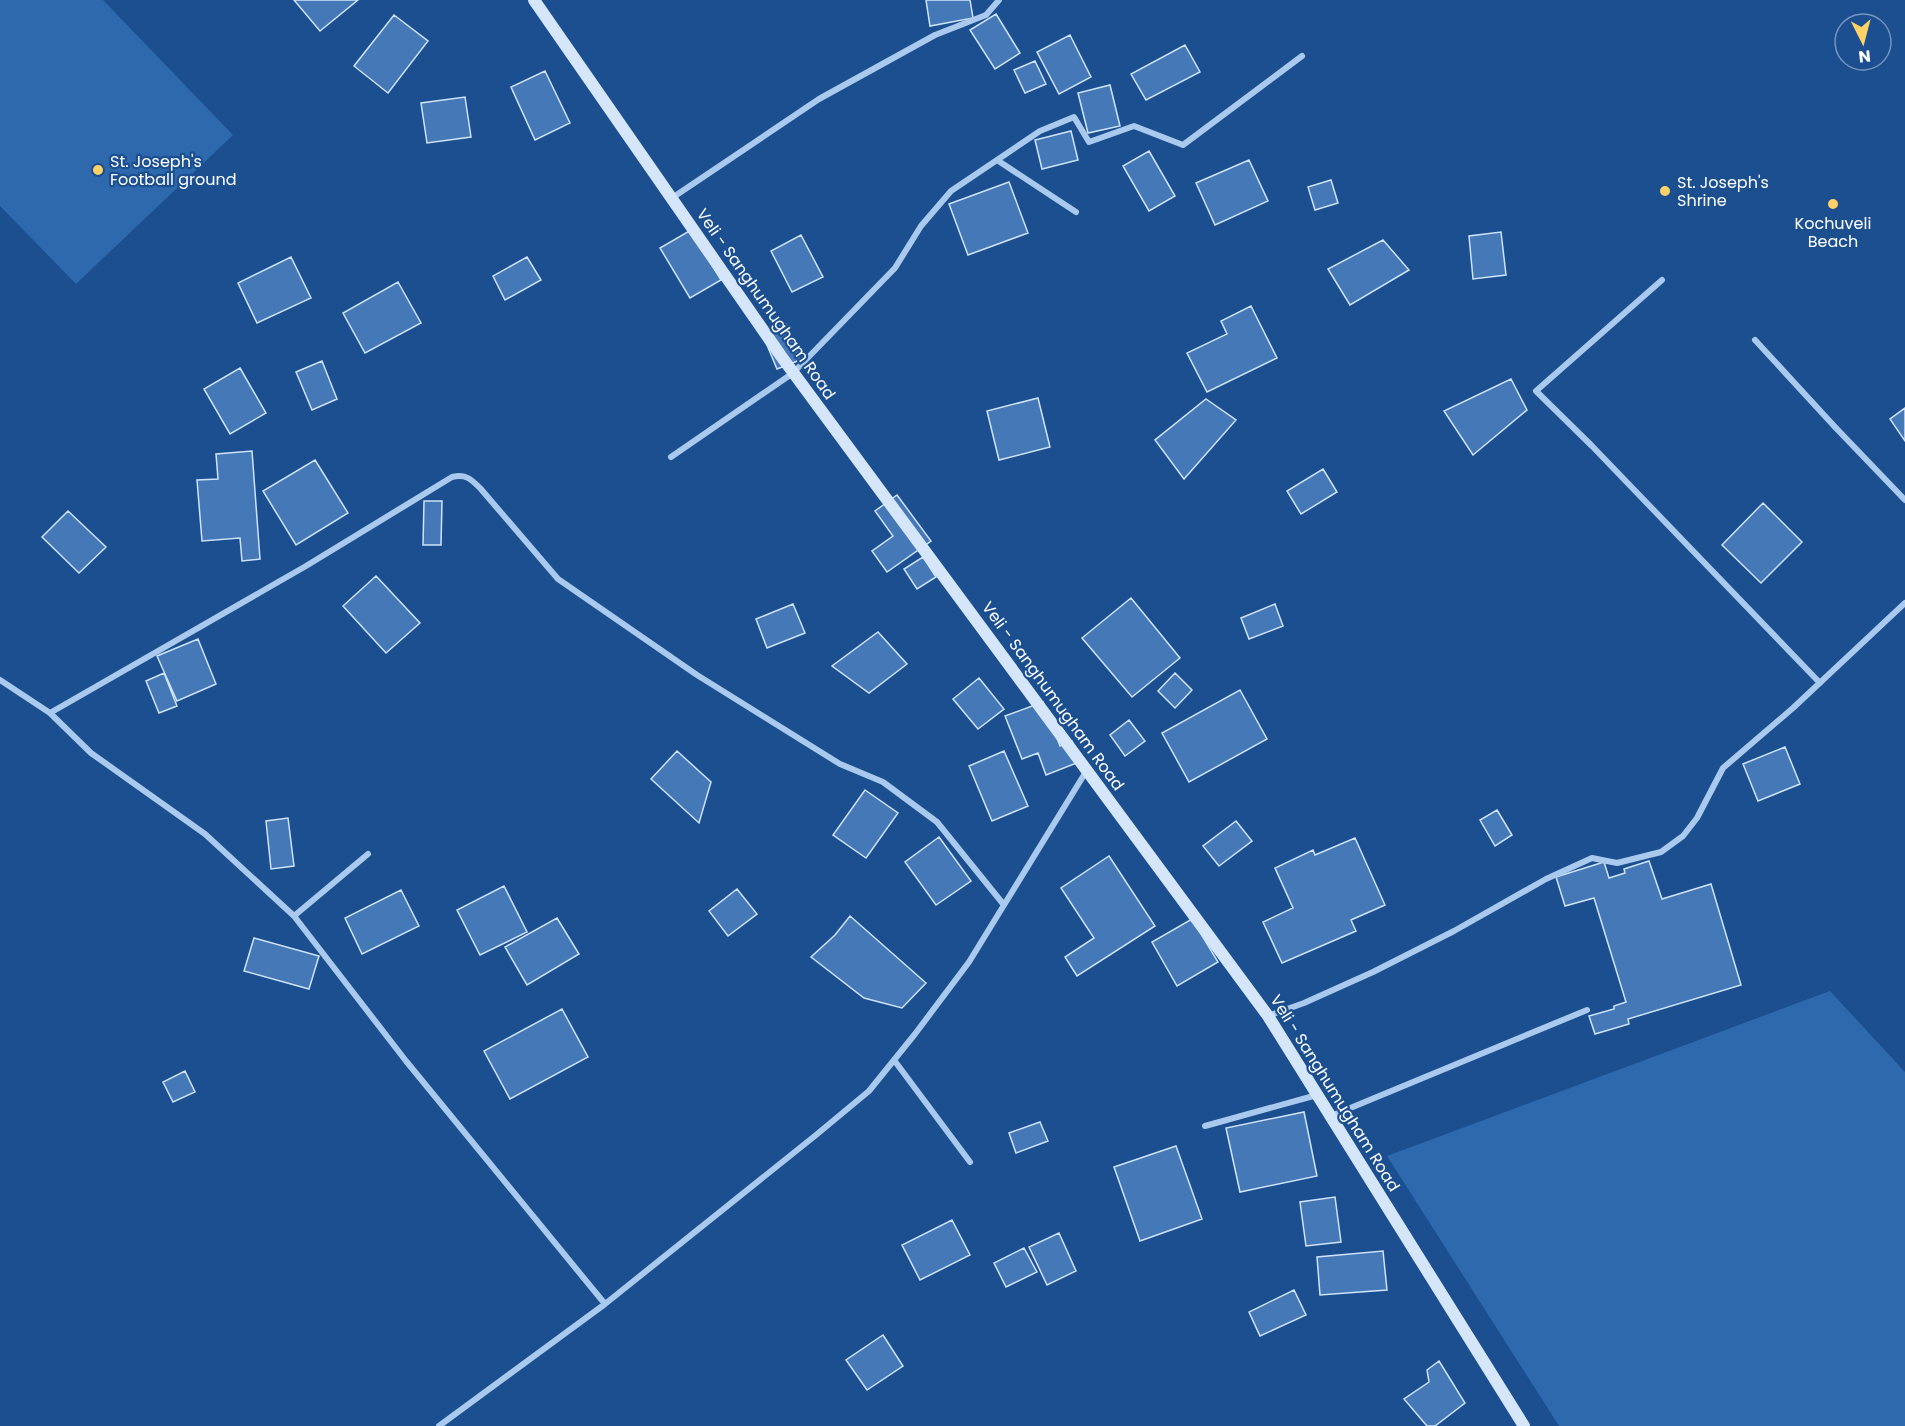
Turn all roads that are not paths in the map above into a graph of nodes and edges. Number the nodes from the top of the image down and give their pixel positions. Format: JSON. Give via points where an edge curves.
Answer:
{"nodes":[{"id":1,"x":534,"y":0,"type":"edge"},
{"id":2,"x":999,"y":0,"type":"edge"},
{"id":3,"x":1302,"y":56,"type":"dead end"},
{"id":4,"x":997,"y":160,"type":"junction"},
{"id":5,"x":672,"y":199,"type":"junction"},
{"id":6,"x":1076,"y":212,"type":"dead end"},
{"id":7,"x":1662,"y":280,"type":"dead end"},
{"id":8,"x":1755,"y":340,"type":"dead end"},
{"id":9,"x":793,"y":373,"type":"junction"},
{"id":10,"x":671,"y":457,"type":"dead end"},
{"id":11,"x":1905,"y":500,"type":"edge"},
{"id":12,"x":1905,"y":603,"type":"edge"},
{"id":13,"x":0,"y":680,"type":"edge"},
{"id":14,"x":1820,"y":683,"type":"junction"},
{"id":15,"x":51,"y":713,"type":"junction"},
{"id":16,"x":1087,"y":770,"type":"junction"},
{"id":17,"x":368,"y":854,"type":"dead end"},
{"id":18,"x":1004,"y":905,"type":"junction"},
{"id":19,"x":294,"y":916,"type":"junction"},
{"id":20,"x":1587,"y":1010,"type":"dead end"},
{"id":21,"x":1268,"y":1016,"type":"junction"},
{"id":22,"x":894,"y":1060,"type":"junction"},
{"id":23,"x":1318,"y":1095,"type":"junction"},
{"id":24,"x":1330,"y":1116,"type":"junction"},
{"id":25,"x":1205,"y":1126,"type":"dead end"},
{"id":26,"x":970,"y":1161,"type":"dead end"},
{"id":27,"x":604,"y":1304,"type":"junction"},
{"id":28,"x":439,"y":1426,"type":"edge"},
{"id":29,"x":1524,"y":1426,"type":"edge"}],
"edges":[{"from":1,"to":5,"type":"main road","name":"Veli - Sanghumugham Road"},
{"from":2,"to":5,"type":"street","via":[[986,15],[935,35],[819,99]]},
{"from":3,"to":4,"type":"street","via":[[1183,145],[1134,126],[1089,142],[1074,117],[1040,131]]},
{"from":4,"to":6,"type":"street"},
{"from":4,"to":9,"type":"street","via":[[951,191],[921,226],[895,268]]},
{"from":5,"to":9,"type":"main road","name":"Veli - Sanghumugham Road"},
{"from":7,"to":14,"type":"street","via":[[1536,391]]},
{"from":8,"to":11,"type":"street"},
{"from":9,"to":10,"type":"street"},
{"from":9,"to":16,"type":"main road","name":"Veli - Sanghumugham Road"},
{"from":12,"to":14,"type":"street"},
{"from":13,"to":15,"type":"street"},
{"from":14,"to":21,"type":"street","via":[[1723,768],[1683,836],[1661,852],[1617,863],[1592,858],[1373,972]]},
{"from":15,"to":18,"type":"street","via":[[452,477],[462,475],[471,478],[558,579],[697,675],[840,764],[882,782],[937,822]]},
{"from":15,"to":19,"type":"street","via":[[91,753],[205,834]]},
{"from":16,"to":18,"type":"street"},
{"from":16,"to":21,"type":"main road","name":"Veli - Sanghumugham Road"},
{"from":17,"to":19,"type":"street"},
{"from":18,"to":22,"type":"street","via":[[969,962]]},
{"from":19,"to":27,"type":"street","via":[[406,1061]]},
{"from":20,"to":24,"type":"street"},
{"from":21,"to":23,"type":"main road","name":"Veli - Sanghumugham Road"},
{"from":22,"to":26,"type":"street"},
{"from":22,"to":27,"type":"street","via":[[869,1091]]},
{"from":23,"to":24,"type":"main road","name":"Veli - Sanghumugham Road"},
{"from":23,"to":25,"type":"street"},
{"from":24,"to":29,"type":"main road","name":"Veli - Sanghumugham Road"},
{"from":27,"to":28,"type":"street"}]}
